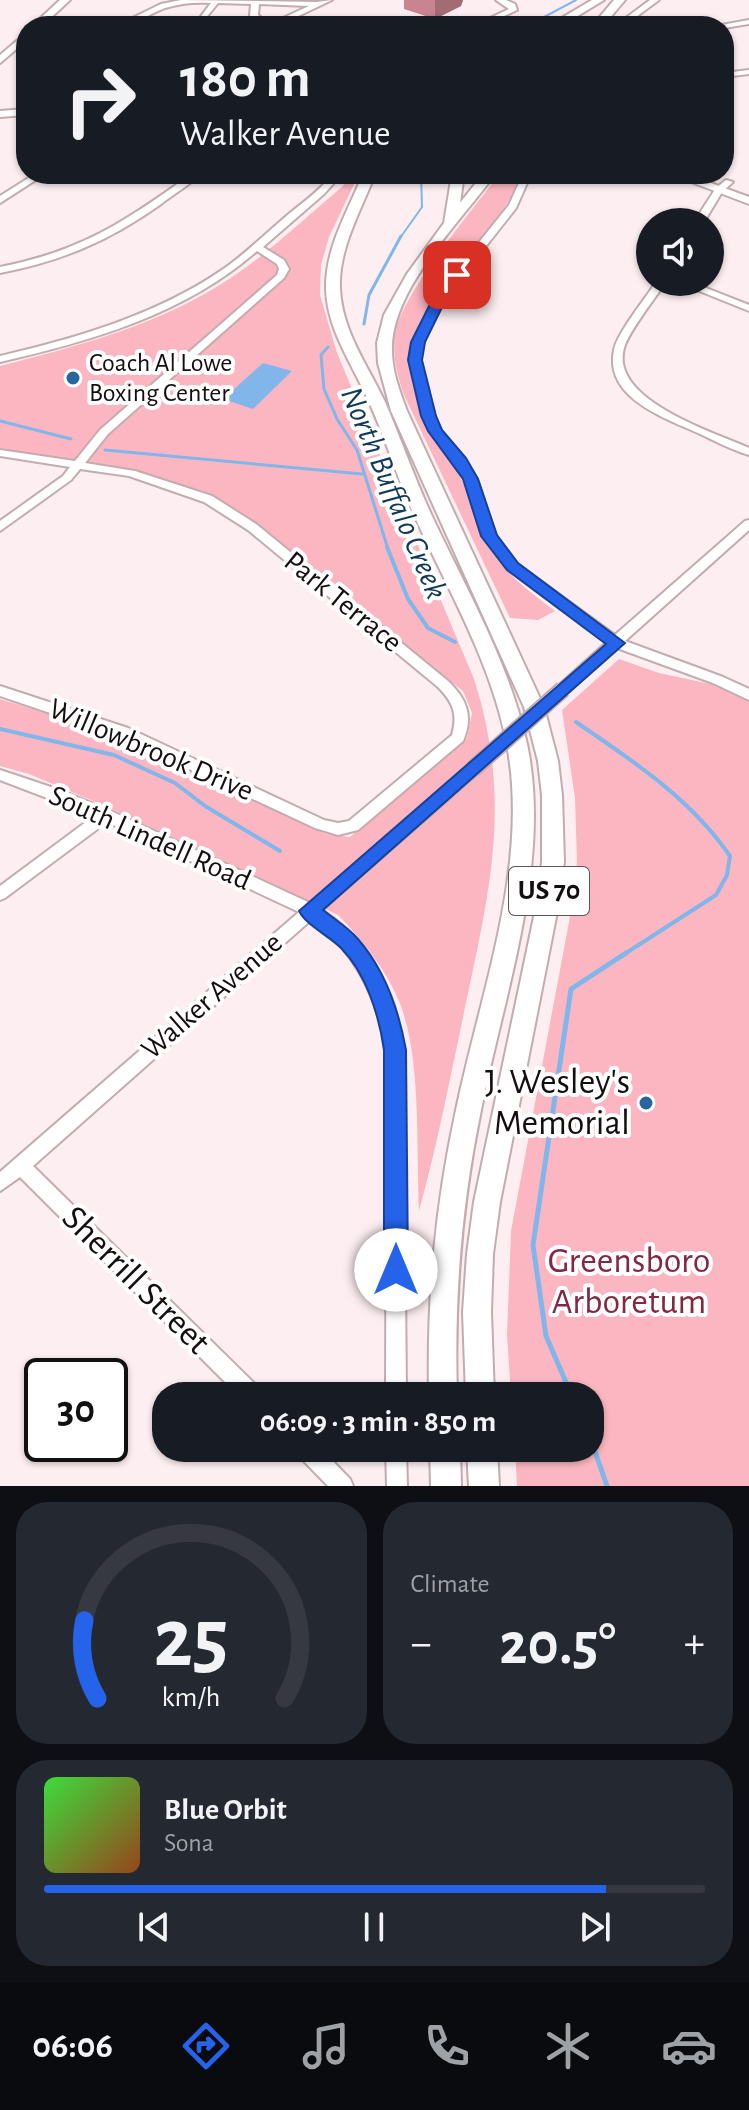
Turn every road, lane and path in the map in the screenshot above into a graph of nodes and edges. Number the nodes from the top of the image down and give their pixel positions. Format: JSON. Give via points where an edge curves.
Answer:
{"nodes":[{"id":1,"x":65,"y":0,"type":"edge"},
{"id":2,"x":147,"y":0,"type":"edge"},
{"id":3,"x":328,"y":0,"type":"edge"},
{"id":4,"x":500,"y":0,"type":"edge"},
{"id":5,"x":599,"y":0,"type":"edge"},
{"id":6,"x":620,"y":0,"type":"edge"},
{"id":7,"x":655,"y":0,"type":"edge"},
{"id":8,"x":216,"y":1,"type":"edge"},
{"id":9,"x":255,"y":4,"type":"junction"},
{"id":10,"x":318,"y":4,"type":"junction"},
{"id":11,"x":161,"y":7,"type":"junction"},
{"id":12,"x":48,"y":16,"type":"edge"},
{"id":13,"x":142,"y":16,"type":"edge"},
{"id":14,"x":254,"y":16,"type":"edge"},
{"id":15,"x":291,"y":16,"type":"edge"},
{"id":16,"x":500,"y":16,"type":"edge"},
{"id":17,"x":572,"y":16,"type":"edge"},
{"id":18,"x":606,"y":16,"type":"edge"},
{"id":19,"x":633,"y":16,"type":"edge"},
{"id":20,"x":16,"y":45,"type":"edge"},
{"id":21,"x":0,"y":60,"type":"edge"},
{"id":22,"x":25,"y":184,"type":"edge"},
{"id":23,"x":183,"y":184,"type":"edge"},
{"id":24,"x":328,"y":184,"type":"edge"},
{"id":25,"x":365,"y":184,"type":"edge"},
{"id":26,"x":372,"y":184,"type":"edge"},
{"id":27,"x":456,"y":184,"type":"edge"},
{"id":28,"x":482,"y":184,"type":"edge"},
{"id":29,"x":523,"y":184,"type":"edge"},
{"id":30,"x":716,"y":184,"type":"edge"},
{"id":31,"x":721,"y":184,"type":"edge"},
{"id":32,"x":724,"y":186,"type":"junction"},
{"id":33,"x":749,"y":190,"type":"edge"},
{"id":34,"x":361,"y":196,"type":"junction"},
{"id":35,"x":0,"y":200,"type":"edge"},
{"id":36,"x":749,"y":201,"type":"edge"},
{"id":37,"x":709,"y":208,"type":"edge"},
{"id":38,"x":448,"y":230,"type":"junction"},
{"id":39,"x":257,"y":247,"type":"junction"},
{"id":40,"x":0,"y":270,"type":"edge"},
{"id":41,"x":652,"y":296,"type":"edge"},
{"id":42,"x":718,"y":296,"type":"edge"},
{"id":43,"x":749,"y":308,"type":"edge"},
{"id":44,"x":0,"y":359,"type":"edge"},
{"id":45,"x":749,"y":452,"type":"edge"},
{"id":46,"x":0,"y":453,"type":"edge"},
{"id":47,"x":78,"y":466,"type":"junction"},
{"id":48,"x":749,"y":524,"type":"edge"},
{"id":49,"x":0,"y":527,"type":"edge"},
{"id":50,"x":617,"y":643,"type":"junction"},
{"id":51,"x":0,"y":691,"type":"edge"},
{"id":52,"x":749,"y":695,"type":"edge"},
{"id":53,"x":0,"y":775,"type":"edge"},
{"id":54,"x":300,"y":814,"type":"joint"},
{"id":55,"x":106,"y":815,"type":"junction"},
{"id":56,"x":0,"y":894,"type":"edge"},
{"id":57,"x":309,"y":911,"type":"junction"},
{"id":58,"x":20,"y":1165,"type":"junction"},
{"id":59,"x":0,"y":1183,"type":"edge"},
{"id":60,"x":239,"y":1382,"type":"edge"},
{"id":61,"x":396,"y":1382,"type":"edge"},
{"id":62,"x":443,"y":1382,"type":"edge"},
{"id":63,"x":480,"y":1382,"type":"edge"},
{"id":64,"x":319,"y":1462,"type":"edge"},
{"id":65,"x":396,"y":1462,"type":"edge"},
{"id":66,"x":445,"y":1462,"type":"edge"},
{"id":67,"x":483,"y":1462,"type":"edge"},
{"id":68,"x":343,"y":1486,"type":"edge"},
{"id":69,"x":397,"y":1486,"type":"edge"},
{"id":70,"x":446,"y":1486,"type":"edge"},
{"id":71,"x":484,"y":1486,"type":"edge"}],
"edges":[{"from":1,"to":12,"type":"main road"},
{"from":2,"to":11,"type":"street"},
{"from":3,"to":10,"type":"street"},
{"from":4,"to":16,"type":"street","via":[[513,10]]},
{"from":5,"to":17,"type":"highway"},
{"from":6,"to":18,"type":"highway"},
{"from":7,"to":19,"type":"street"},
{"from":8,"to":9,"type":"street"},
{"from":8,"to":11,"type":"street"},
{"from":9,"to":10,"type":"street"},
{"from":9,"to":14,"type":"street"},
{"from":10,"to":15,"type":"street"},
{"from":11,"to":13,"type":"street"},
{"from":20,"to":21,"type":"main road"},
{"from":22,"to":35,"type":"street"},
{"from":23,"to":40,"type":"street","via":[[106,237],[56,257]]},
{"from":24,"to":39,"type":"street"},
{"from":25,"to":34,"type":"highway","number":"US 70"},
{"from":26,"to":34,"type":"highway"},
{"from":27,"to":38,"type":"highway"},
{"from":28,"to":38,"type":"highway","number":"US 70"},
{"from":29,"to":50,"type":"street","via":[[513,206],[441,296],[418,342],[419,383],[435,431],[471,479],[489,536],[512,566]]},
{"from":30,"to":32,"type":"main road"},
{"from":31,"to":32,"type":"main road"},
{"from":32,"to":33,"type":"main road"},
{"from":32,"to":36,"type":"main road"},
{"from":32,"to":37,"type":"street"},
{"from":34,"to":62,"type":"highway","number":"US 70","via":[[338,248],[335,308],[498,684],[513,729],[525,810],[521,877],[451,1208],[441,1319]]},
{"from":38,"to":63,"type":"highway","number":"US 70","via":[[395,306],[385,334],[385,363],[399,411],[534,707],[548,761],[554,831],[546,912],[487,1202],[477,1312]]},
{"from":39,"to":44,"type":"street","via":[[205,285],[148,312]]},
{"from":39,"to":47,"type":"street","via":[[281,262],[281,276],[104,432]]},
{"from":41,"to":45,"type":"street","via":[[620,345],[621,377],[652,408]]},
{"from":42,"to":43,"type":"street"},
{"from":46,"to":47,"type":"street","name":"Park Terrace"},
{"from":47,"to":49,"type":"street"},
{"from":47,"to":54,"type":"street","name":"Park Terrace","via":[[157,480],[236,515],[463,706],[458,737],[353,826],[338,829]]},
{"from":48,"to":50,"type":"street","name":"Walker Avenue"},
{"from":50,"to":52,"type":"street"},
{"from":50,"to":57,"type":"street","name":"Walker Avenue","bridge":true},
{"from":51,"to":54,"type":"street","name":"Willowbrook Drive","via":[[123,732]]},
{"from":53,"to":55,"type":"street","name":"South Lindell Road"},
{"from":55,"to":56,"type":"street"},
{"from":55,"to":57,"type":"street","name":"South Lindell Road"},
{"from":57,"to":58,"type":"street","name":"Walker Avenue"},
{"from":57,"to":61,"type":"street","name":"South Lindell Road","via":[[350,944],[390,1018],[393,1034]]},
{"from":58,"to":59,"type":"street","name":"Walker Avenue"},
{"from":58,"to":60,"type":"street","name":"Sherrill Street"},
{"from":64,"to":68,"type":"street"},
{"from":65,"to":69,"type":"street"},
{"from":66,"to":70,"type":"highway"},
{"from":67,"to":71,"type":"highway"}]}
